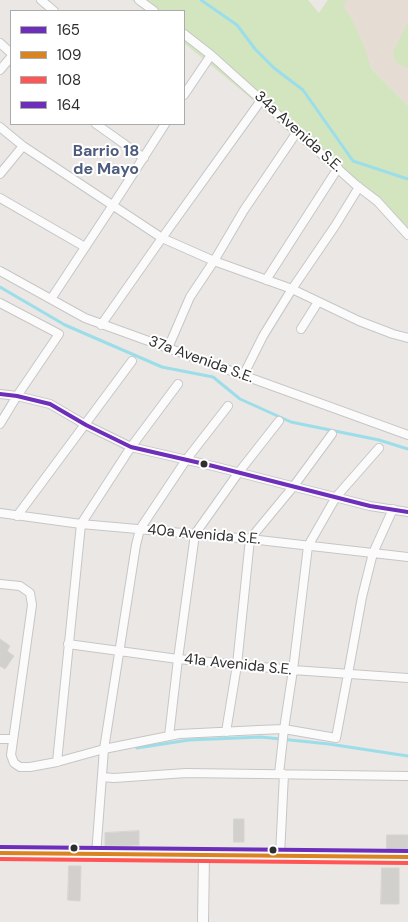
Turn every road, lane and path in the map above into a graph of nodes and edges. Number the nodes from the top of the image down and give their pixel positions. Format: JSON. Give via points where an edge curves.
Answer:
{"nodes":[{"id":1,"x":41,"y":0,"type":"edge"},
{"id":2,"x":57,"y":0,"type":"edge"},
{"id":3,"x":139,"y":0,"type":"edge"},
{"id":4,"x":51,"y":10,"type":"edge"},
{"id":5,"x":153,"y":10,"type":"edge"},
{"id":6,"x":185,"y":35,"type":"edge"},
{"id":7,"x":0,"y":43,"type":"edge"},
{"id":8,"x":10,"y":52,"type":"edge"},
{"id":9,"x":211,"y":54,"type":"junction"},
{"id":10,"x":10,"y":58,"type":"edge"},
{"id":11,"x":0,"y":70,"type":"edge"},
{"id":12,"x":185,"y":94,"type":"edge"},
{"id":13,"x":262,"y":99,"type":"junction"},
{"id":14,"x":97,"y":125,"type":"edge"},
{"id":15,"x":164,"y":125,"type":"edge"},
{"id":16,"x":0,"y":128,"type":"edge"},
{"id":17,"x":297,"y":132,"type":"junction"},
{"id":18,"x":23,"y":146,"type":"junction"},
{"id":19,"x":144,"y":158,"type":"junction"},
{"id":20,"x":338,"y":168,"type":"junction"},
{"id":21,"x":0,"y":174,"type":"edge"},
{"id":22,"x":359,"y":187,"type":"junction"},
{"id":23,"x":0,"y":198,"type":"edge"},
{"id":24,"x":113,"y":205,"type":"junction"},
{"id":25,"x":408,"y":235,"type":"edge"},
{"id":26,"x":162,"y":238,"type":"junction"},
{"id":27,"x":85,"y":247,"type":"junction"},
{"id":28,"x":214,"y":261,"type":"junction"},
{"id":29,"x":0,"y":271,"type":"edge"},
{"id":30,"x":266,"y":280,"type":"junction"},
{"id":31,"x":292,"y":290,"type":"junction"},
{"id":32,"x":51,"y":299,"type":"junction"},
{"id":33,"x":318,"y":302,"type":"junction"},
{"id":34,"x":2,"y":305,"type":"edge"},
{"id":35,"x":0,"y":314,"type":"edge"},
{"id":36,"x":102,"y":325,"type":"junction"},
{"id":37,"x":301,"y":329,"type":"dead end"},
{"id":38,"x":408,"y":338,"type":"edge"},
{"id":39,"x":168,"y":348,"type":"junction"},
{"id":40,"x":132,"y":361,"type":"dead end"},
{"id":41,"x":244,"y":376,"type":"junction"},
{"id":42,"x":178,"y":384,"type":"dead end"},
{"id":43,"x":0,"y":394,"type":"edge"},
{"id":44,"x":17,"y":396,"type":"junction"},
{"id":45,"x":228,"y":406,"type":"dead end"},
{"id":46,"x":279,"y":421,"type":"dead end"},
{"id":47,"x":0,"y":424,"type":"edge"},
{"id":48,"x":86,"y":424,"type":"junction"},
{"id":49,"x":408,"y":425,"type":"edge"},
{"id":50,"x":332,"y":434,"type":"dead end"},
{"id":51,"x":406,"y":434,"type":"edge"},
{"id":52,"x":131,"y":447,"type":"junction"},
{"id":53,"x":379,"y":448,"type":"dead end"},
{"id":54,"x":186,"y":460,"type":"junction"},
{"id":55,"x":239,"y":472,"type":"junction"},
{"id":56,"x":293,"y":487,"type":"junction"},
{"id":57,"x":336,"y":497,"type":"junction"},
{"id":58,"x":394,"y":509,"type":"junction"},
{"id":59,"x":408,"y":512,"type":"edge"},
{"id":60,"x":0,"y":513,"type":"edge"},
{"id":61,"x":16,"y":516,"type":"junction"},
{"id":62,"x":81,"y":524,"type":"junction"},
{"id":63,"x":140,"y":529,"type":"junction"},
{"id":64,"x":195,"y":534,"type":"junction"},
{"id":65,"x":250,"y":539,"type":"junction"},
{"id":66,"x":308,"y":546,"type":"junction"},
{"id":67,"x":373,"y":553,"type":"junction"},
{"id":68,"x":408,"y":557,"type":"edge"},
{"id":69,"x":0,"y":584,"type":"edge"},
{"id":70,"x":68,"y":644,"type":"junction"},
{"id":71,"x":119,"y":651,"type":"junction"},
{"id":72,"x":178,"y":659,"type":"junction"},
{"id":73,"x":237,"y":665,"type":"junction"},
{"id":74,"x":293,"y":670,"type":"junction"},
{"id":75,"x":348,"y":674,"type":"junction"},
{"id":76,"x":408,"y":678,"type":"edge"},
{"id":77,"x":284,"y":729,"type":"junction"},
{"id":78,"x":226,"y":732,"type":"junction"},
{"id":79,"x":169,"y":736,"type":"junction"},
{"id":80,"x":0,"y":739,"type":"edge"},
{"id":81,"x":13,"y":739,"type":"junction"},
{"id":82,"x":104,"y":749,"type":"junction"},
{"id":83,"x":56,"y":762,"type":"junction"},
{"id":84,"x":282,"y":774,"type":"junction"},
{"id":85,"x":408,"y":776,"type":"edge"},
{"id":86,"x":102,"y":777,"type":"junction"},
{"id":87,"x":0,"y":853,"type":"edge"},
{"id":88,"x":96,"y":855,"type":"junction"},
{"id":89,"x":204,"y":855,"type":"junction"},
{"id":90,"x":280,"y":855,"type":"junction"},
{"id":91,"x":408,"y":857,"type":"edge"},
{"id":92,"x":203,"y":922,"type":"edge"}],
"edges":[{"from":1,"to":4,"type":"street"},
{"from":2,"to":4,"type":"street"},
{"from":3,"to":5,"type":"street"},
{"from":6,"to":9,"type":"street","name":"34a Avenida S.E."},
{"from":7,"to":8,"type":"street"},
{"from":9,"to":12,"type":"street"},
{"from":9,"to":13,"type":"street","name":"34a Avenida S.E."},
{"from":10,"to":11,"type":"street"},
{"from":13,"to":17,"type":"street","name":"34a Avenida S.E."},
{"from":13,"to":26,"type":"street"},
{"from":14,"to":19,"type":"street"},
{"from":15,"to":19,"type":"street"},
{"from":16,"to":18,"type":"street"},
{"from":17,"to":20,"type":"street","name":"34a Avenida S.E."},
{"from":17,"to":28,"type":"street"},
{"from":18,"to":21,"type":"street"},
{"from":18,"to":24,"type":"street"},
{"from":19,"to":24,"type":"street"},
{"from":20,"to":22,"type":"street","name":"34a Avenida S.E."},
{"from":20,"to":30,"type":"street"},
{"from":22,"to":25,"type":"street","name":"34a Avenida S.E.","via":[[377,201]]},
{"from":22,"to":31,"type":"street"},
{"from":23,"to":27,"type":"street"},
{"from":24,"to":26,"type":"street"},
{"from":24,"to":27,"type":"street"},
{"from":26,"to":28,"type":"street"},
{"from":26,"to":36,"type":"street"},
{"from":27,"to":32,"type":"street"},
{"from":28,"to":30,"type":"street"},
{"from":28,"to":39,"type":"street","via":[[190,297]]},
{"from":29,"to":32,"type":"street","name":"37a Avenida S.E."},
{"from":30,"to":31,"type":"street"},
{"from":31,"to":33,"type":"street"},
{"from":31,"to":41,"type":"street","via":[[263,336]]},
{"from":32,"to":36,"type":"street","name":"37a Avenida S.E."},
{"from":33,"to":37,"type":"street"},
{"from":33,"to":38,"type":"street"},
{"from":34,"to":35,"type":"street"},
{"from":34,"to":44,"type":"street","via":[[60,334]]},
{"from":36,"to":39,"type":"street","name":"37a Avenida S.E."},
{"from":39,"to":41,"type":"street","name":"37a Avenida S.E."},
{"from":40,"to":48,"type":"street"},
{"from":41,"to":51,"type":"street","name":"37a Avenida S.E."},
{"from":42,"to":52,"type":"street"},
{"from":43,"to":44,"type":"street"},
{"from":44,"to":47,"type":"street"},
{"from":44,"to":48,"type":"street","via":[[50,404]]},
{"from":45,"to":54,"type":"street"},
{"from":46,"to":55,"type":"street"},
{"from":48,"to":52,"type":"street"},
{"from":48,"to":61,"type":"street"},
{"from":49,"to":51,"type":"street"},
{"from":50,"to":56,"type":"street"},
{"from":52,"to":54,"type":"street"},
{"from":52,"to":62,"type":"street"},
{"from":53,"to":57,"type":"street"},
{"from":54,"to":55,"type":"street"},
{"from":54,"to":63,"type":"street"},
{"from":55,"to":56,"type":"street"},
{"from":55,"to":64,"type":"street"},
{"from":56,"to":57,"type":"street"},
{"from":56,"to":65,"type":"street"},
{"from":57,"to":58,"type":"street"},
{"from":57,"to":66,"type":"street"},
{"from":58,"to":59,"type":"street"},
{"from":58,"to":67,"type":"street"},
{"from":60,"to":61,"type":"street","name":"40a Avenida S.E."},
{"from":61,"to":62,"type":"street","name":"40a Avenida S.E."},
{"from":62,"to":63,"type":"street","name":"40a Avenida S.E."},
{"from":62,"to":70,"type":"street"},
{"from":63,"to":64,"type":"street","name":"40a Avenida S.E."},
{"from":63,"to":71,"type":"street"},
{"from":64,"to":65,"type":"street","name":"40a Avenida S.E."},
{"from":64,"to":72,"type":"street"},
{"from":65,"to":66,"type":"street","name":"40a Avenida S.E."},
{"from":65,"to":73,"type":"street"},
{"from":66,"to":67,"type":"street","name":"40a Avenida S.E."},
{"from":66,"to":74,"type":"street"},
{"from":67,"to":68,"type":"street","name":"40a Avenida S.E."},
{"from":67,"to":75,"type":"street"},
{"from":69,"to":81,"type":"street","via":[[20,586],[30,592],[32,605]]},
{"from":70,"to":71,"type":"street","name":"41a Avenida S.E."},
{"from":70,"to":83,"type":"street"},
{"from":71,"to":72,"type":"street","name":"41a Avenida S.E."},
{"from":71,"to":82,"type":"street"},
{"from":72,"to":73,"type":"street","name":"41a Avenida S.E."},
{"from":72,"to":79,"type":"street"},
{"from":73,"to":74,"type":"street","name":"41a Avenida S.E."},
{"from":73,"to":78,"type":"street"},
{"from":74,"to":75,"type":"street","name":"41a Avenida S.E."},
{"from":74,"to":77,"type":"street"},
{"from":75,"to":76,"type":"street","name":"41a Avenida S.E."},
{"from":75,"to":77,"type":"street","via":[[336,738]]},
{"from":77,"to":78,"type":"street"},
{"from":77,"to":84,"type":"street"},
{"from":78,"to":79,"type":"street"},
{"from":79,"to":82,"type":"street"},
{"from":80,"to":81,"type":"street"},
{"from":81,"to":83,"type":"street","via":[[11,755],[20,767]]},
{"from":82,"to":83,"type":"street"},
{"from":82,"to":86,"type":"street"},
{"from":84,"to":85,"type":"street"},
{"from":84,"to":86,"type":"street","via":[[186,773]]},
{"from":84,"to":90,"type":"street"},
{"from":86,"to":88,"type":"street"},
{"from":87,"to":88,"type":"street"},
{"from":88,"to":89,"type":"street"},
{"from":89,"to":90,"type":"street"},
{"from":89,"to":92,"type":"street"},
{"from":90,"to":91,"type":"street"}]}
